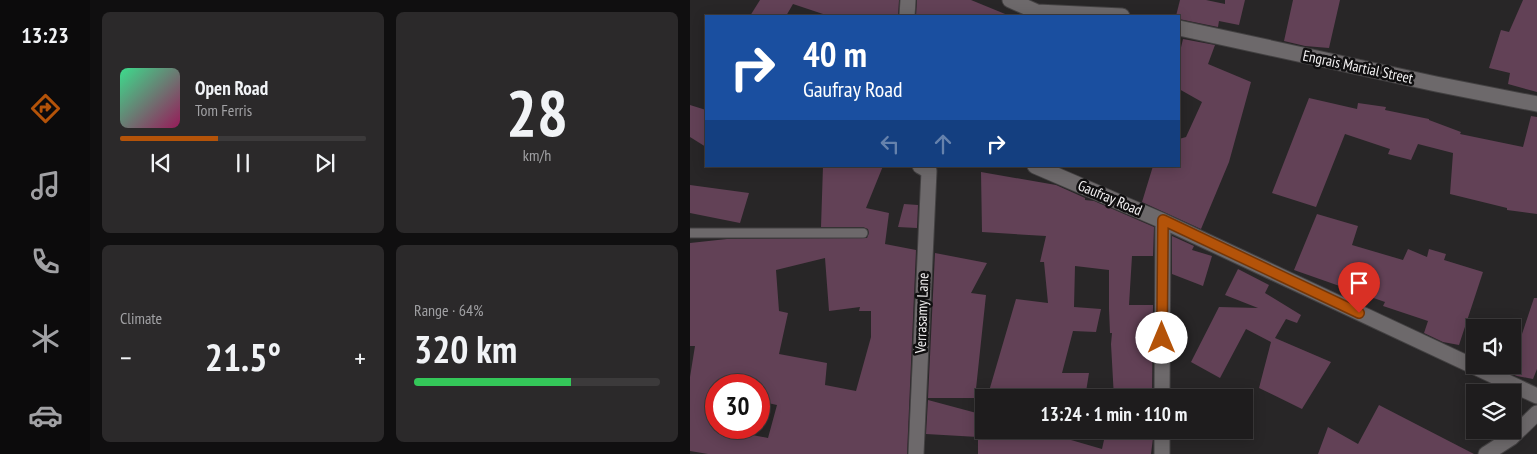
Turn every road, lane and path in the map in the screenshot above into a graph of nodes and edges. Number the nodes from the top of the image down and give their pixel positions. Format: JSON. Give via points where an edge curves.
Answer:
{"nodes":[{"id":1,"x":908,"y":0,"type":"edge"},
{"id":2,"x":1010,"y":0,"type":"edge"},
{"id":3,"x":906,"y":15,"type":"edge"},
{"id":4,"x":1101,"y":15,"type":"edge"},
{"id":5,"x":1180,"y":28,"type":"edge"},
{"id":6,"x":1537,"y":104,"type":"edge"},
{"id":7,"x":1037,"y":167,"type":"edge"},
{"id":8,"x":924,"y":169,"type":"edge"},
{"id":9,"x":1163,"y":220,"type":"junction"},
{"id":10,"x":690,"y":233,"type":"edge"},
{"id":11,"x":863,"y":233,"type":"dead end"},
{"id":12,"x":1162,"y":389,"type":"edge"},
{"id":13,"x":1537,"y":396,"type":"edge"},
{"id":14,"x":1537,"y":413,"type":"edge"},
{"id":15,"x":1162,"y":439,"type":"edge"},
{"id":16,"x":916,"y":454,"type":"edge"},
{"id":17,"x":1162,"y":454,"type":"edge"},
{"id":18,"x":1486,"y":454,"type":"edge"}],
"edges":[{"from":1,"to":3,"type":"street"},
{"from":2,"to":4,"type":"street","via":[[1037,12]]},
{"from":5,"to":6,"type":"street","name":"Engrais Martial Street"},
{"from":7,"to":9,"type":"street","name":"Gaufray Road"},
{"from":8,"to":16,"type":"street","name":"Verrasamy Lane"},
{"from":9,"to":12,"type":"street"},
{"from":9,"to":13,"type":"street","name":"Gaufray Road"},
{"from":10,"to":11,"type":"lane"},
{"from":14,"to":18,"type":"street","via":[[1511,438]]},
{"from":15,"to":17,"type":"street"}]}
